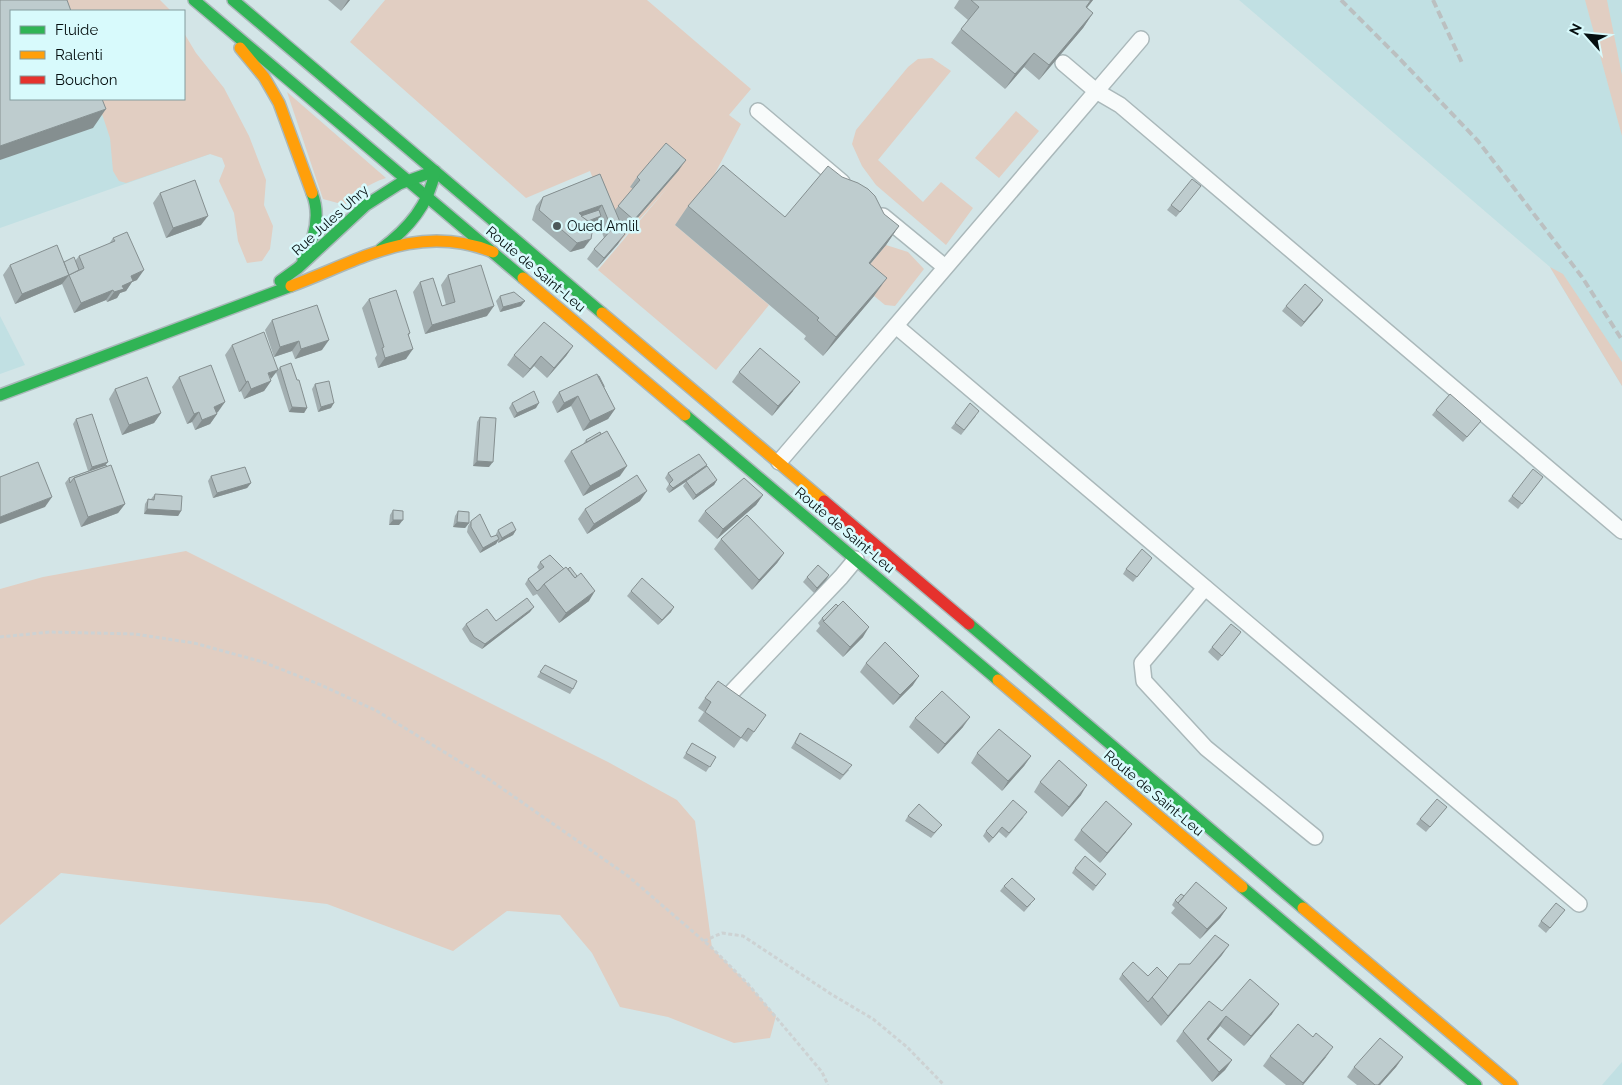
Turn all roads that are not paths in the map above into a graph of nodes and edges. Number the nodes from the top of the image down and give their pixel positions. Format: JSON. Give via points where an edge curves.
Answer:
{"nodes":[{"id":1,"x":194,"y":0,"type":"edge"},
{"id":2,"x":233,"y":0,"type":"edge"},
{"id":3,"x":215,"y":18,"type":"junction"},
{"id":4,"x":1141,"y":39,"type":"dead end"},
{"id":5,"x":1064,"y":64,"type":"edge"},
{"id":6,"x":1096,"y":92,"type":"junction"},
{"id":7,"x":758,"y":111,"type":"dead end"},
{"id":8,"x":435,"y":171,"type":"junction"},
{"id":9,"x":407,"y":180,"type":"junction"},
{"id":10,"x":856,"y":192,"type":"edge"},
{"id":11,"x":427,"y":197,"type":"junction"},
{"id":12,"x":870,"y":205,"type":"edge"},
{"id":13,"x":493,"y":252,"type":"junction"},
{"id":14,"x":374,"y":254,"type":"junction"},
{"id":15,"x":298,"y":268,"type":"junction"},
{"id":16,"x":945,"y":268,"type":"junction"},
{"id":17,"x":233,"y":306,"type":"junction"},
{"id":18,"x":896,"y":326,"type":"junction"},
{"id":19,"x":0,"y":395,"type":"edge"},
{"id":20,"x":779,"y":462,"type":"junction"},
{"id":21,"x":1622,"y":531,"type":"edge"},
{"id":22,"x":856,"y":559,"type":"junction"},
{"id":23,"x":1205,"y":588,"type":"junction"},
{"id":24,"x":730,"y":694,"type":"edge"},
{"id":25,"x":1315,"y":837,"type":"dead end"},
{"id":26,"x":1579,"y":904,"type":"dead end"},
{"id":27,"x":1476,"y":1085,"type":"edge"},
{"id":28,"x":1512,"y":1085,"type":"edge"}],
"edges":[{"from":1,"to":3,"type":"main road","name":"Route de Saint-Leu"},
{"from":2,"to":8,"type":"main road","name":"Route de Saint-Leu"},
{"from":3,"to":9,"type":"main road","name":"Route de Saint-Leu"},
{"from":3,"to":15,"type":"main road","via":[[272,90],[286,118],[314,198],[316,231]]},
{"from":4,"to":6,"type":"lane"},
{"from":5,"to":6,"type":"lane"},
{"from":6,"to":16,"type":"lane"},
{"from":6,"to":21,"type":"lane","via":[[1120,106]]},
{"from":7,"to":10,"type":"lane"},
{"from":8,"to":9,"type":"main road","name":"Rue Jules Uhry"},
{"from":8,"to":11,"type":"main road","name":"Rue Jules Uhry"},
{"from":8,"to":20,"type":"main road","name":"Route de Saint-Leu"},
{"from":9,"to":11,"type":"main road","name":"Route de Saint-Leu"},
{"from":9,"to":15,"type":"main road","name":"Rue Jules Uhry","via":[[366,205]]},
{"from":11,"to":13,"type":"main road","name":"Route de Saint-Leu"},
{"from":11,"to":14,"type":"main road","name":"Rue Jules Uhry","via":[[407,226]]},
{"from":12,"to":16,"type":"lane"},
{"from":13,"to":14,"type":"main road","name":"Rue Jules Uhry","via":[[468,243],[438,239],[412,242]]},
{"from":13,"to":22,"type":"main road","name":"Route de Saint-Leu"},
{"from":14,"to":17,"type":"main road","name":"Rue Jules Uhry"},
{"from":15,"to":17,"type":"main road","name":"Rue Jules Uhry"},
{"from":16,"to":18,"type":"lane"},
{"from":17,"to":19,"type":"main road","name":"Rue Jules Uhry"},
{"from":18,"to":20,"type":"lane"},
{"from":18,"to":23,"type":"lane"},
{"from":20,"to":28,"type":"main road","name":"Route de Saint-Leu"},
{"from":22,"to":24,"type":"lane"},
{"from":22,"to":27,"type":"main road","name":"Route de Saint-Leu"},
{"from":23,"to":25,"type":"lane","via":[[1142,663],[1144,681],[1206,748]]},
{"from":23,"to":26,"type":"lane"}]}
